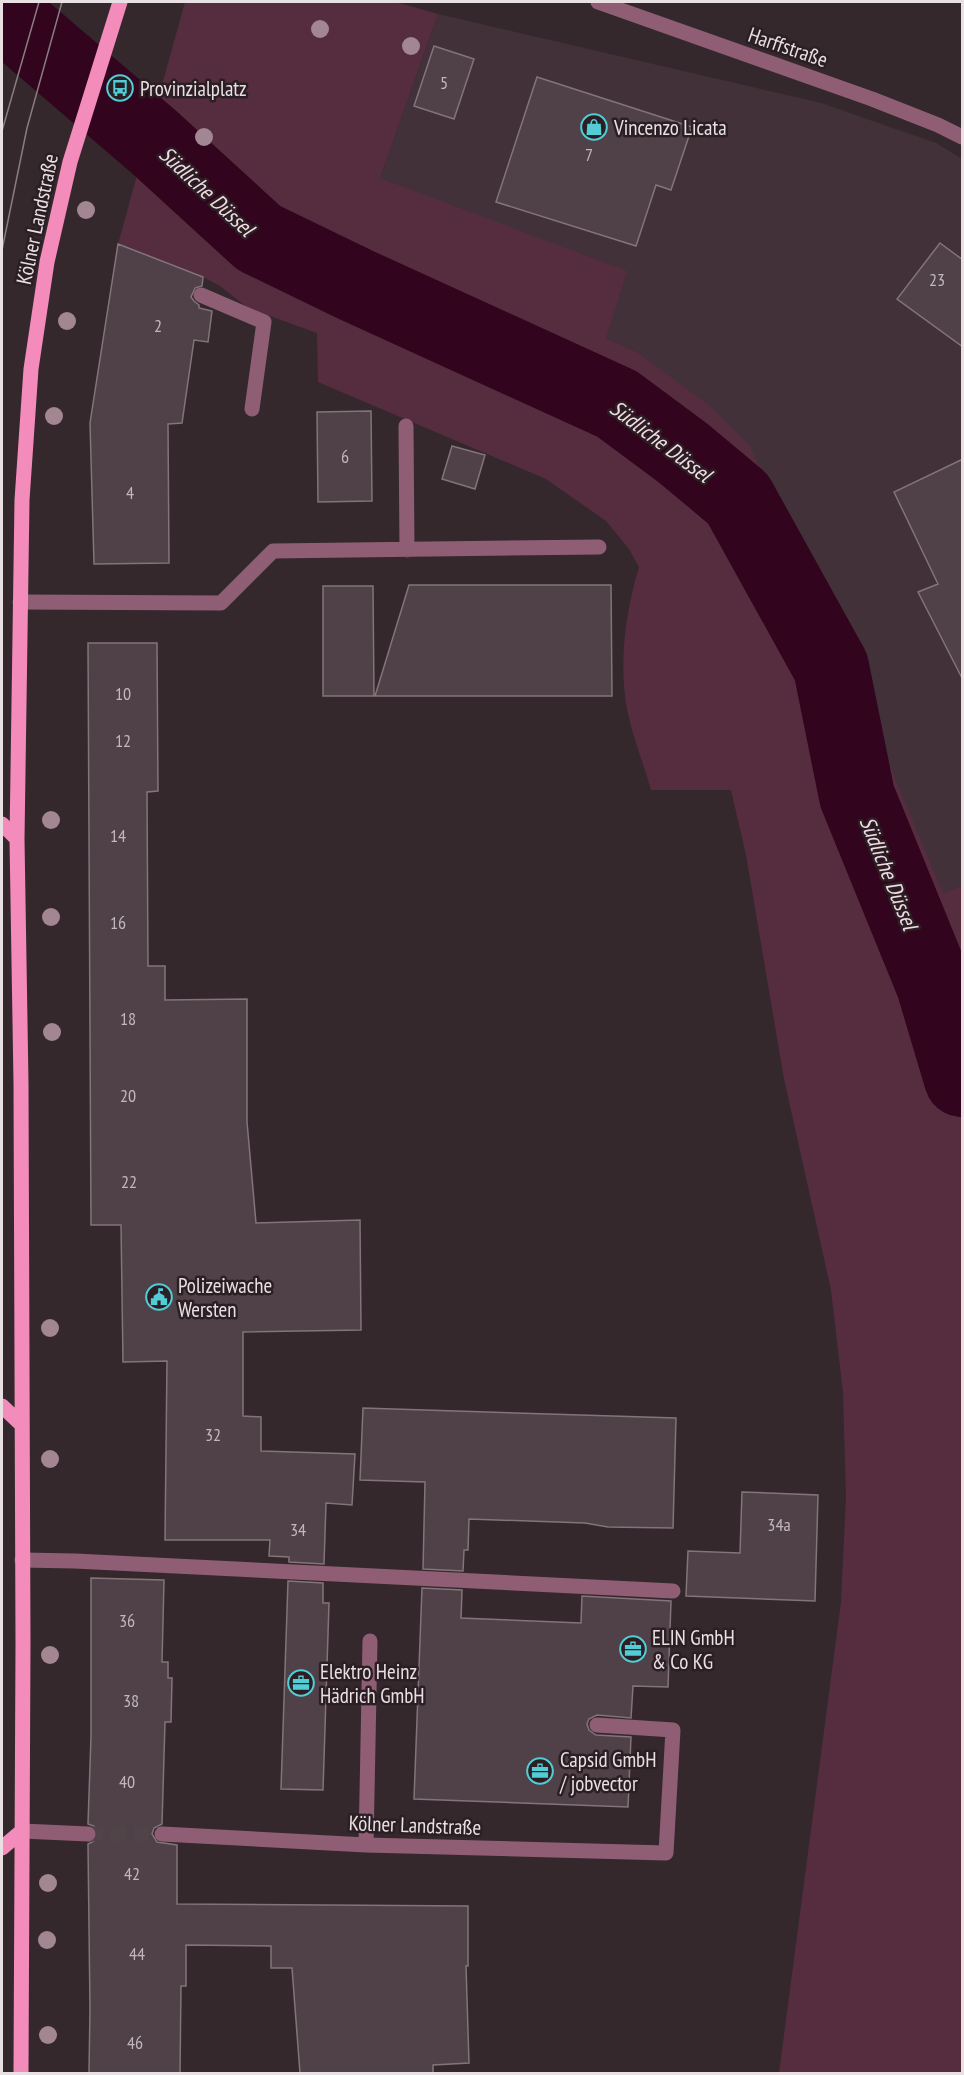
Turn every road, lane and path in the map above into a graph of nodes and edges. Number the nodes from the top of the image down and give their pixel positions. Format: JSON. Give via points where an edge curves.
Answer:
{"nodes":[{"id":1,"x":598,"y":2,"type":"edge"},
{"id":2,"x":119,"y":4,"type":"edge"},
{"id":3,"x":963,"y":137,"type":"edge"},
{"id":4,"x":201,"y":295,"type":"dead end"},
{"id":5,"x":252,"y":409,"type":"dead end"},
{"id":6,"x":406,"y":426,"type":"dead end"},
{"id":7,"x":599,"y":547,"type":"dead end"},
{"id":8,"x":407,"y":550,"type":"junction"},
{"id":9,"x":20,"y":602,"type":"junction"},
{"id":10,"x":2,"y":824,"type":"edge"},
{"id":11,"x":17,"y":839,"type":"junction"},
{"id":12,"x":2,"y":1406,"type":"edge"},
{"id":13,"x":21,"y":1424,"type":"junction"},
{"id":14,"x":22,"y":1560,"type":"junction"},
{"id":15,"x":674,"y":1591,"type":"dead end"},
{"id":16,"x":370,"y":1641,"type":"dead end"},
{"id":17,"x":597,"y":1725,"type":"dead end"},
{"id":18,"x":22,"y":1831,"type":"junction"},
{"id":19,"x":88,"y":1834,"type":"tunnel mouth"},
{"id":20,"x":162,"y":1834,"type":"tunnel mouth"},
{"id":21,"x":366,"y":1845,"type":"junction"},
{"id":22,"x":2,"y":1848,"type":"edge"},
{"id":23,"x":21,"y":2073,"type":"edge"}],
"edges":[{"from":1,"to":3,"type":"street","name":"Harffstraße","via":[[872,99]]},
{"from":2,"to":9,"type":"main road","name":"Kölner Landstraße","via":[[79,132],[46,262],[31,369],[21,500]]},
{"from":4,"to":5,"type":"street","via":[[264,322]]},
{"from":6,"to":8,"type":"street"},
{"from":7,"to":8,"type":"street"},
{"from":8,"to":9,"type":"street","via":[[273,551],[221,603]]},
{"from":9,"to":11,"type":"main road","name":"Kölner Landstraße"},
{"from":10,"to":11,"type":"main road"},
{"from":11,"to":13,"type":"main road","name":"Kölner Landstraße"},
{"from":12,"to":13,"type":"main road"},
{"from":13,"to":14,"type":"main road","name":"Kölner Landstraße"},
{"from":14,"to":15,"type":"street"},
{"from":14,"to":18,"type":"main road","name":"Kölner Landstraße"},
{"from":16,"to":21,"type":"street"},
{"from":17,"to":21,"type":"street","name":"Kölner Landstraße","via":[[673,1730],[666,1853]]},
{"from":18,"to":19,"type":"street"},
{"from":18,"to":22,"type":"main road"},
{"from":18,"to":23,"type":"main road","name":"Kölner Landstraße"},
{"from":20,"to":21,"type":"street","name":"Kölner Landstraße"}]}
